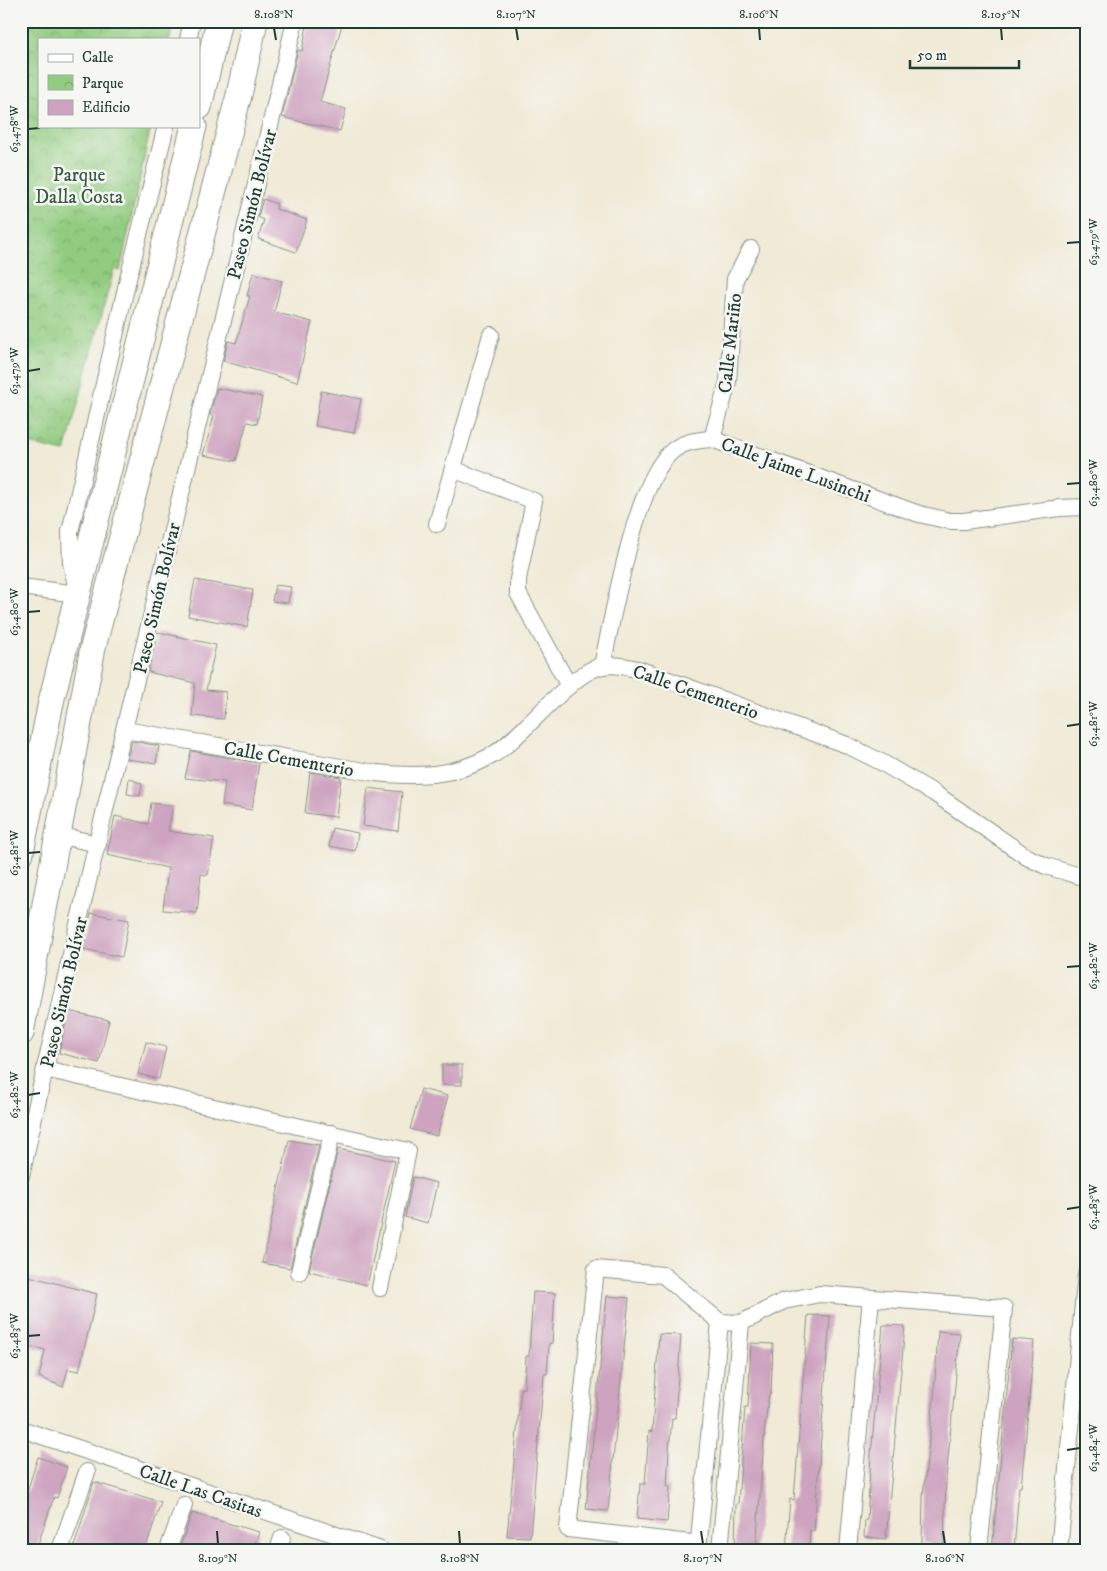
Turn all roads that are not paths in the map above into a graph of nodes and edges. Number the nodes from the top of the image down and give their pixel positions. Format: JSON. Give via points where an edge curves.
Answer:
{"nodes":[{"id":1,"x":192,"y":21,"type":"edge"},
{"id":2,"x":219,"y":21,"type":"edge"},
{"id":3,"x":255,"y":21,"type":"edge"},
{"id":4,"x":295,"y":21,"type":"edge"},
{"id":5,"x":188,"y":38,"type":"edge"},
{"id":6,"x":200,"y":104,"type":"edge"},
{"id":7,"x":166,"y":128,"type":"edge"},
{"id":8,"x":194,"y":128,"type":"edge"},
{"id":9,"x":751,"y":249,"type":"dead end"},
{"id":10,"x":491,"y":335,"type":"dead end"},
{"id":11,"x":712,"y":439,"type":"junction"},
{"id":12,"x":453,"y":469,"type":"junction"},
{"id":13,"x":1086,"y":507,"type":"edge"},
{"id":14,"x":437,"y":524,"type":"dead end"},
{"id":15,"x":21,"y":587,"type":"edge"},
{"id":16,"x":78,"y":594,"type":"junction"},
{"id":17,"x":106,"y":597,"type":"junction"},
{"id":18,"x":602,"y":666,"type":"junction"},
{"id":19,"x":569,"y":686,"type":"junction"},
{"id":20,"x":125,"y":730,"type":"junction"},
{"id":21,"x":57,"y":835,"type":"junction"},
{"id":22,"x":98,"y":844,"type":"junction"},
{"id":23,"x":21,"y":852,"type":"edge"},
{"id":24,"x":1086,"y":878,"type":"edge"},
{"id":25,"x":21,"y":1033,"type":"edge"},
{"id":26,"x":45,"y":1069,"type":"junction"},
{"id":27,"x":332,"y":1133,"type":"junction"},
{"id":28,"x":21,"y":1176,"type":"edge"},
{"id":29,"x":299,"y":1272,"type":"dead end"},
{"id":30,"x":1086,"y":1274,"type":"edge"},
{"id":31,"x":380,"y":1288,"type":"dead end"},
{"id":32,"x":870,"y":1298,"type":"junction"},
{"id":33,"x":720,"y":1322,"type":"junction"},
{"id":34,"x":741,"y":1324,"type":"junction"},
{"id":35,"x":1082,"y":1344,"type":"edge"},
{"id":36,"x":21,"y":1428,"type":"edge"},
{"id":37,"x":86,"y":1472,"type":"dead end"},
{"id":38,"x":184,"y":1505,"type":"dead end"},
{"id":39,"x":698,"y":1547,"type":"edge"},
{"id":40,"x":60,"y":1550,"type":"edge"},
{"id":41,"x":168,"y":1550,"type":"edge"},
{"id":42,"x":381,"y":1550,"type":"edge"},
{"id":43,"x":720,"y":1550,"type":"edge"},
{"id":44,"x":848,"y":1550,"type":"edge"},
{"id":45,"x":979,"y":1550,"type":"edge"},
{"id":46,"x":1059,"y":1550,"type":"edge"}],
"edges":[{"from":1,"to":5,"type":"street"},
{"from":2,"to":6,"type":"main road"},
{"from":3,"to":17,"type":"main road","name":"Paseo Simón Bolívar","via":[[239,95]]},
{"from":4,"to":20,"type":"street","name":"Paseo Simón Bolívar"},
{"from":7,"to":16,"type":"street","via":[[70,532],[71,563]]},
{"from":8,"to":16,"type":"main road"},
{"from":9,"to":11,"type":"street","name":"Calle Mariño","via":[[735,279],[728,382]]},
{"from":10,"to":12,"type":"street"},
{"from":11,"to":13,"type":"street","name":"Calle Jaime Lusinchi","via":[[932,518],[964,521]]},
{"from":11,"to":18,"type":"street","name":"Calle Jaime Lusinchi","via":[[678,447],[661,463],[633,530]]},
{"from":12,"to":14,"type":"street"},
{"from":12,"to":19,"type":"street","via":[[534,501],[518,593]]},
{"from":15,"to":16,"type":"street"},
{"from":16,"to":17,"type":"main road"},
{"from":16,"to":23,"type":"main road","via":[[51,702]]},
{"from":17,"to":21,"type":"main road","name":"Paseo Simón Bolívar","via":[[81,705]]},
{"from":18,"to":19,"type":"street","name":"Calle Cementerio","via":[[590,670]]},
{"from":18,"to":24,"type":"street","name":"Calle Cementerio","via":[[640,670],[847,745],[934,793],[1027,857]]},
{"from":19,"to":20,"type":"street","name":"Calle Cementerio","via":[[519,736],[490,756],[455,771],[427,776],[376,773]]},
{"from":20,"to":22,"type":"street","name":"Paseo Simón Bolívar"},
{"from":21,"to":22,"type":"street"},
{"from":21,"to":25,"type":"main road","name":"Paseo Simón Bolívar"},
{"from":22,"to":26,"type":"street","name":"Paseo Simón Bolívar"},
{"from":26,"to":27,"type":"street"},
{"from":26,"to":28,"type":"street","name":"Paseo Simón Bolívar"},
{"from":27,"to":29,"type":"street"},
{"from":27,"to":31,"type":"street","via":[[408,1150]]},
{"from":30,"to":35,"type":"street"},
{"from":32,"to":34,"type":"street","via":[[820,1294],[798,1297]]},
{"from":32,"to":44,"type":"street"},
{"from":32,"to":45,"type":"street","via":[[1004,1308]]},
{"from":33,"to":34,"type":"street"},
{"from":33,"to":39,"type":"street"},
{"from":33,"to":39,"type":"street","via":[[663,1275],[596,1269],[568,1529]]},
{"from":34,"to":43,"type":"street"},
{"from":35,"to":46,"type":"street"},
{"from":36,"to":42,"type":"street","name":"Calle Las Casitas"},
{"from":37,"to":40,"type":"street"},
{"from":38,"to":41,"type":"street"}]}
